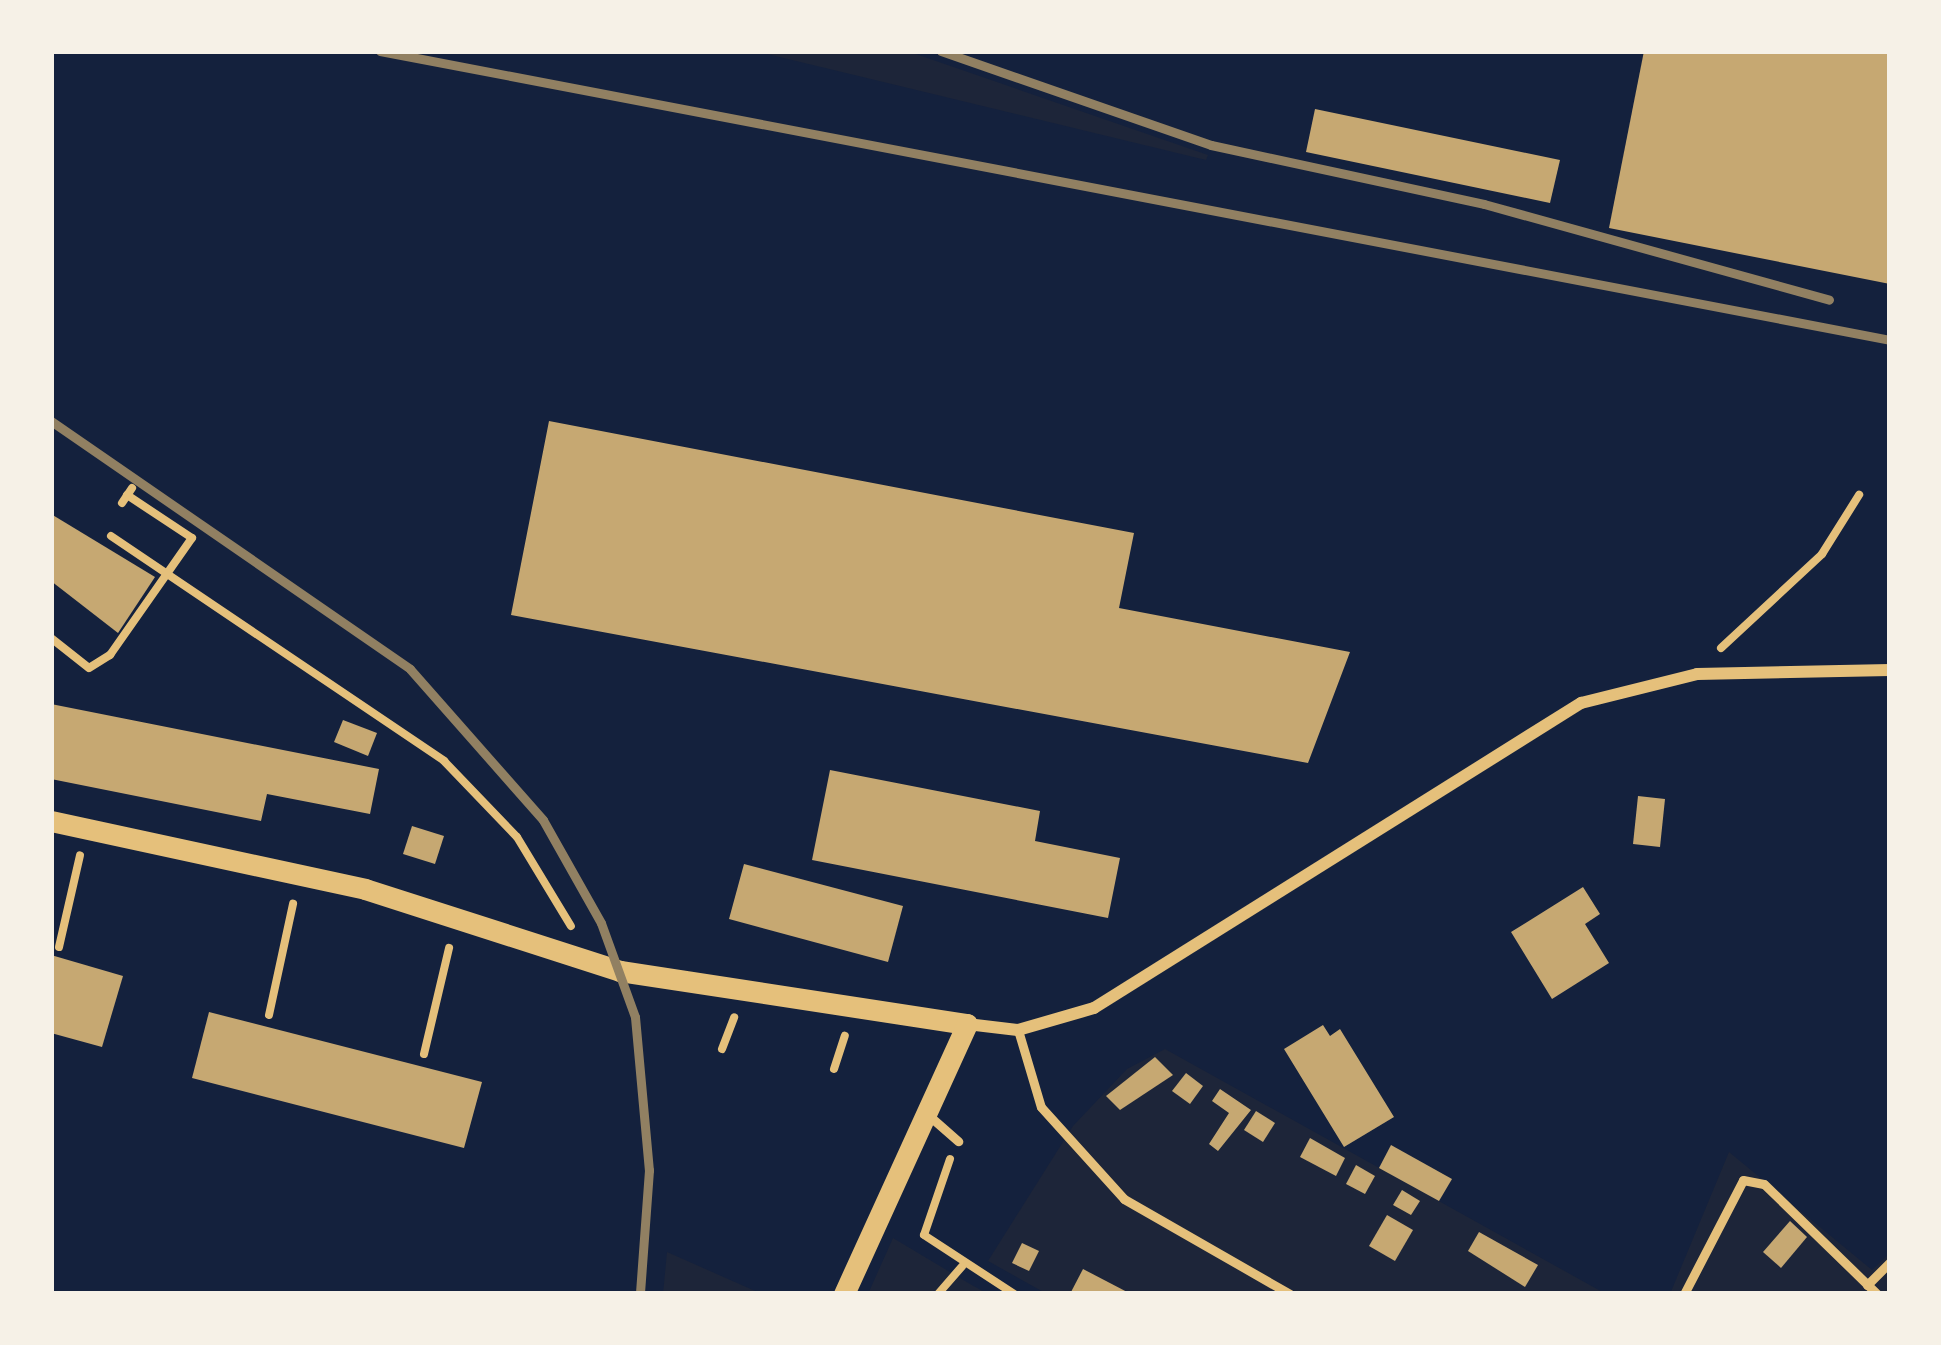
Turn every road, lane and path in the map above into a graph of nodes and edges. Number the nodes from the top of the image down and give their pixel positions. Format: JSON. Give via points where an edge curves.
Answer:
{"nodes":[{"id":1,"x":127,"y":495,"type":"dead end"},
{"id":2,"x":1859,"y":495,"type":"dead end"},
{"id":3,"x":111,"y":536,"type":"dead end"},
{"id":4,"x":166,"y":574,"type":"junction"},
{"id":5,"x":51,"y":638,"type":"edge"},
{"id":6,"x":1890,"y":670,"type":"edge"},
{"id":7,"x":1697,"y":674,"type":"junction"},
{"id":8,"x":51,"y":821,"type":"edge"},
{"id":9,"x":86,"y":830,"type":"junction"},
{"id":10,"x":300,"y":874,"type":"junction"},
{"id":11,"x":457,"y":918,"type":"junction"},
{"id":12,"x":58,"y":947,"type":"dead end"},
{"id":13,"x":576,"y":957,"type":"junction"},
{"id":14,"x":269,"y":1015,"type":"dead end"},
{"id":15,"x":967,"y":1024,"type":"junction"},
{"id":16,"x":1018,"y":1030,"type":"junction"},
{"id":17,"x":424,"y":1054,"type":"dead end"},
{"id":18,"x":926,"y":1113,"type":"junction"},
{"id":19,"x":958,"y":1141,"type":"joint"},
{"id":20,"x":1890,"y":1262,"type":"edge"},
{"id":21,"x":962,"y":1266,"type":"junction"},
{"id":22,"x":1868,"y":1285,"type":"junction"},
{"id":23,"x":844,"y":1294,"type":"edge"},
{"id":24,"x":938,"y":1294,"type":"edge"},
{"id":25,"x":1014,"y":1294,"type":"edge"},
{"id":26,"x":1289,"y":1294,"type":"edge"},
{"id":27,"x":1684,"y":1294,"type":"edge"},
{"id":28,"x":1877,"y":1294,"type":"edge"}],
"edges":[{"from":1,"to":4,"type":"path","via":[[192,538]]},
{"from":2,"to":7,"type":"path","via":[[1822,554],[1785,577]]},
{"from":3,"to":4,"type":"path"},
{"from":4,"to":5,"type":"path","via":[[110,656],[89,668]]},
{"from":4,"to":13,"type":"path","via":[[456,772],[559,898]]},
{"from":6,"to":7,"type":"street"},
{"from":7,"to":16,"type":"street","via":[[1637,682],[1564,712],[1094,1008]]},
{"from":8,"to":9,"type":"street"},
{"from":9,"to":10,"type":"street"},
{"from":9,"to":12,"type":"path"},
{"from":10,"to":11,"type":"street"},
{"from":10,"to":14,"type":"path"},
{"from":11,"to":13,"type":"street"},
{"from":11,"to":17,"type":"path"},
{"from":13,"to":15,"type":"street","via":[[707,988]]},
{"from":15,"to":16,"type":"street"},
{"from":15,"to":18,"type":"street"},
{"from":16,"to":26,"type":"lane","via":[[1041,1106],[1124,1199]]},
{"from":18,"to":19,"type":"lane"},
{"from":18,"to":23,"type":"street"},
{"from":19,"to":21,"type":"path","via":[[922,1225]]},
{"from":20,"to":22,"type":"lane"},
{"from":21,"to":24,"type":"path"},
{"from":21,"to":25,"type":"path"},
{"from":22,"to":27,"type":"lane","via":[[1764,1184],[1743,1180]]},
{"from":22,"to":28,"type":"lane"}]}
